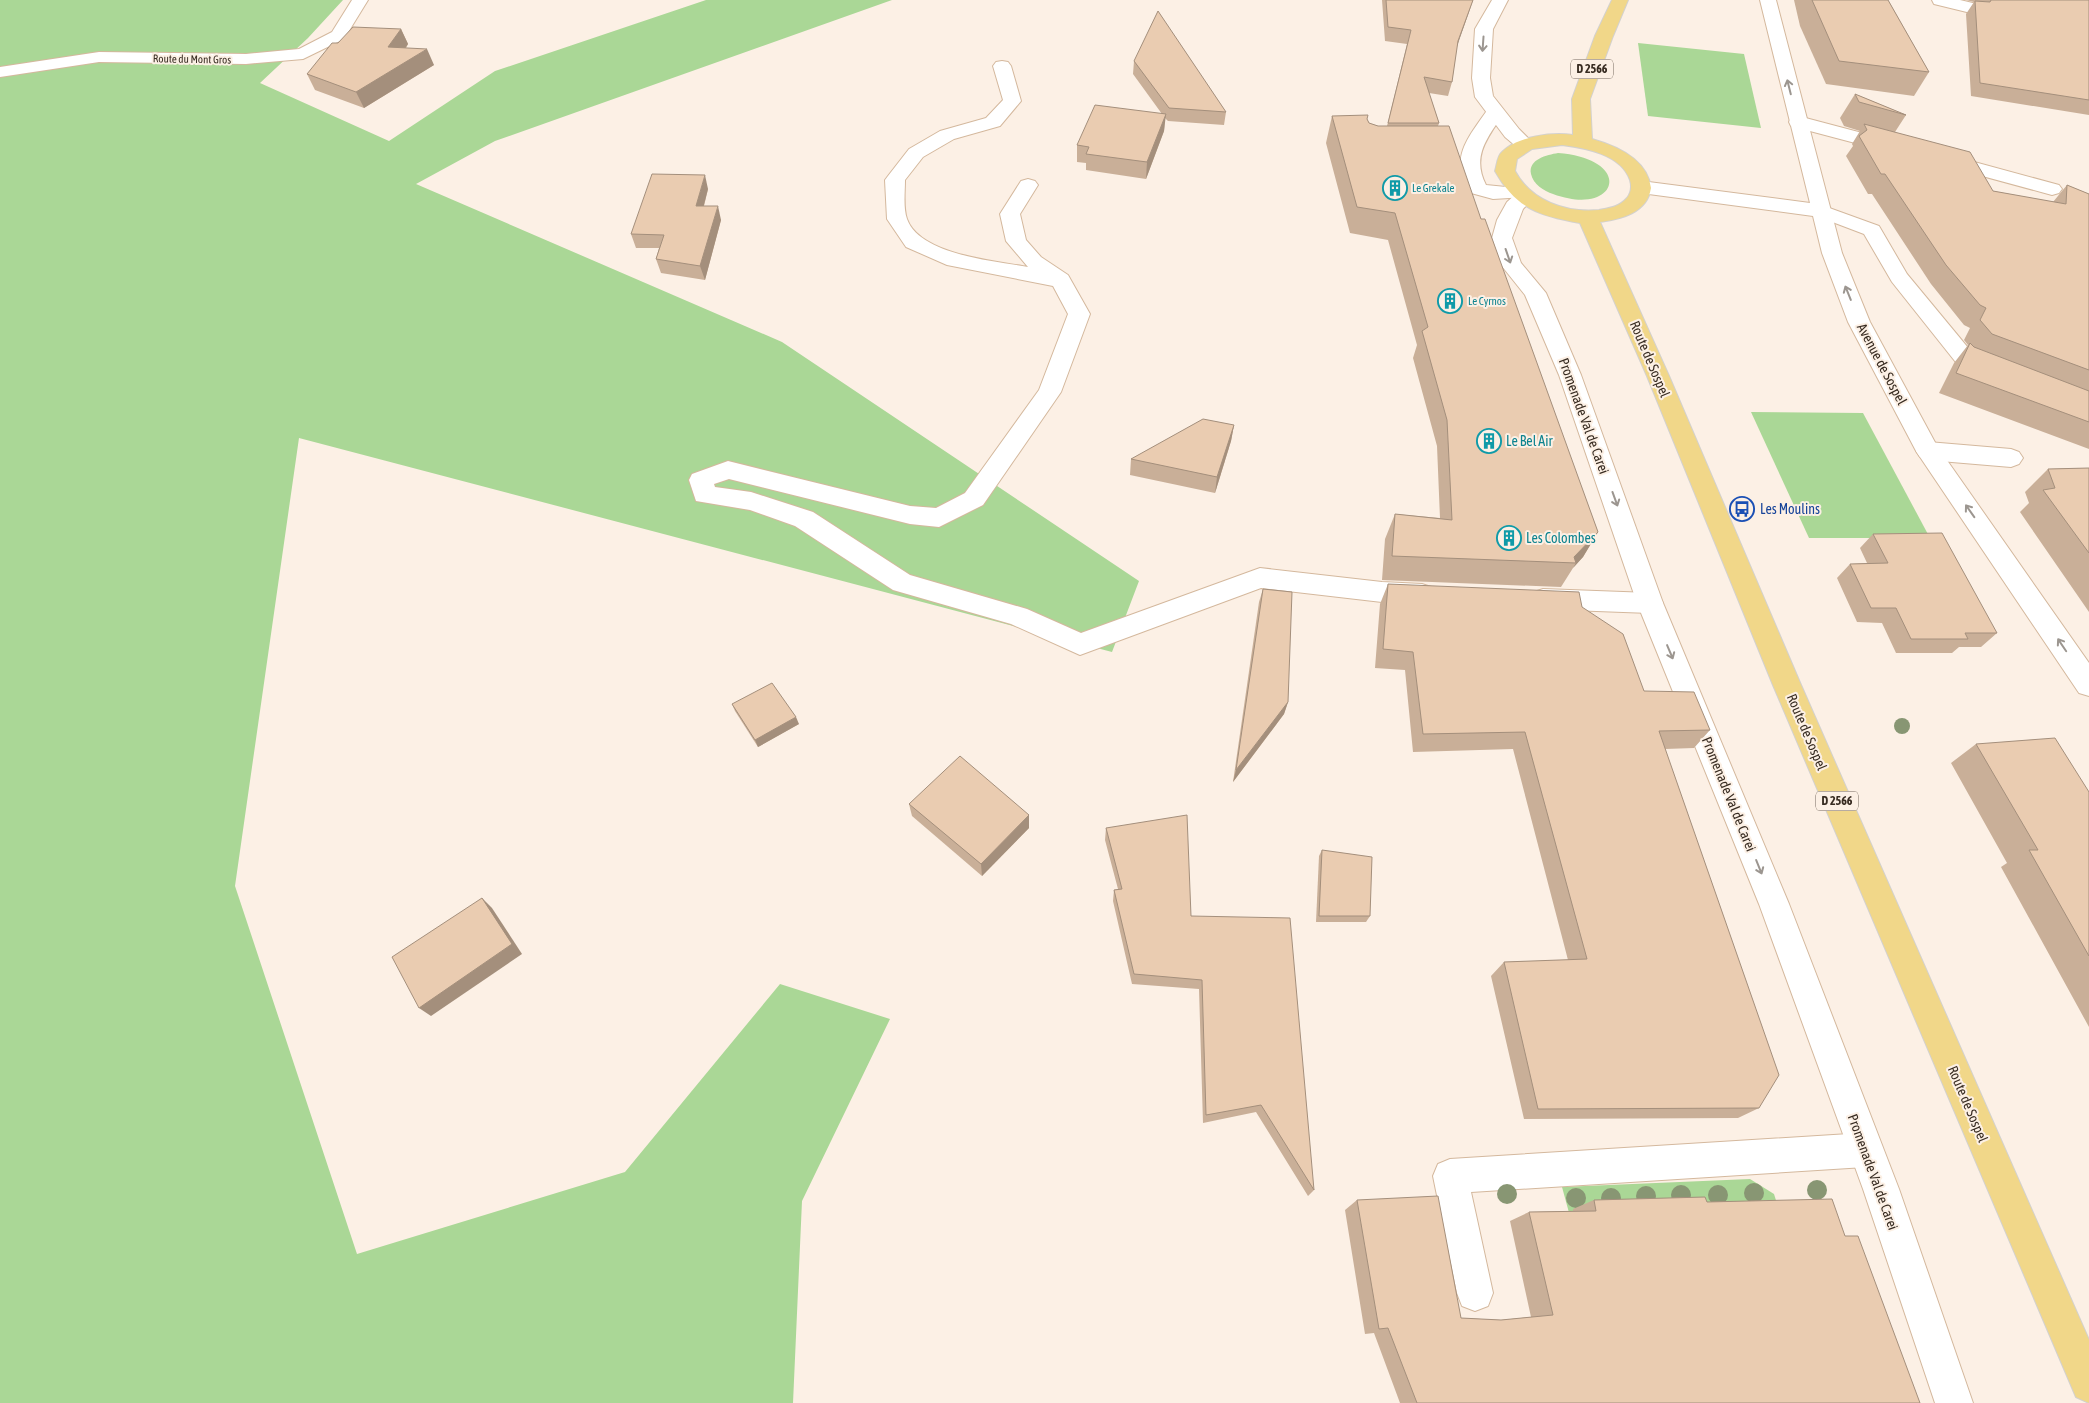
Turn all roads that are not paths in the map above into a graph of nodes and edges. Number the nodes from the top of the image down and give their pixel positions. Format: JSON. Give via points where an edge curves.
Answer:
{"nodes":[{"id":1,"x":360,"y":0,"type":"edge"},
{"id":2,"x":1500,"y":0,"type":"edge"},
{"id":3,"x":1620,"y":0,"type":"edge"},
{"id":4,"x":1768,"y":0,"type":"edge"},
{"id":5,"x":1940,"y":0,"type":"edge"},
{"id":6,"x":1975,"y":9,"type":"edge"},
{"id":7,"x":1002,"y":66,"type":"dead end"},
{"id":8,"x":0,"y":72,"type":"edge"},
{"id":9,"x":1495,"y":113,"type":"junction"},
{"id":10,"x":1798,"y":122,"type":"junction"},
{"id":11,"x":1583,"y":142,"type":"junction"},
{"id":12,"x":1525,"y":144,"type":"junction"},
{"id":13,"x":1910,"y":151,"type":"edge"},
{"id":14,"x":1929,"y":156,"type":"edge"},
{"id":15,"x":1028,"y":185,"type":"dead end"},
{"id":16,"x":1641,"y":187,"type":"junction"},
{"id":17,"x":2052,"y":189,"type":"dead end"},
{"id":18,"x":1521,"y":195,"type":"junction"},
{"id":19,"x":1820,"y":211,"type":"junction"},
{"id":20,"x":1588,"y":217,"type":"junction"},
{"id":21,"x":1060,"y":280,"type":"junction"},
{"id":22,"x":2010,"y":377,"type":"edge"},
{"id":23,"x":1928,"y":451,"type":"junction"},
{"id":24,"x":2010,"y":458,"type":"dead end"},
{"id":25,"x":1446,"y":595,"type":"edge"},
{"id":26,"x":1524,"y":598,"type":"edge"},
{"id":27,"x":1650,"y":603,"type":"junction"},
{"id":28,"x":2089,"y":685,"type":"edge"},
{"id":29,"x":1865,"y":1150,"type":"junction"},
{"id":30,"x":1475,"y":1293,"type":"dead end"},
{"id":31,"x":2089,"y":1384,"type":"edge"},
{"id":32,"x":1954,"y":1403,"type":"edge"}],
"edges":[{"from":1,"to":8,"type":"street","name":"Route du Mont Gros","via":[[338,35],[304,54],[246,60],[99,57]]},
{"from":2,"to":9,"type":"street","one_way":true,"via":[[1484,28],[1481,78],[1484,97]]},
{"from":3,"to":11,"type":"main road","number":"D 2566","via":[[1581,99]]},
{"from":10,"to":4,"type":"street","name":"Avenue de Sospel","one_way":true},
{"from":5,"to":6,"type":"street"},
{"from":7,"to":21,"type":"street","via":[[1012,102],[993,122],[946,136],[916,153],[895,180],[897,219],[913,242],[954,260]]},
{"from":9,"to":12,"type":"street"},
{"from":9,"to":18,"type":"street","via":[[1464,145],[1470,173],[1478,189]]},
{"from":10,"to":13,"type":"street"},
{"from":10,"to":19,"type":"street","name":"Avenue de Sospel"},
{"from":11,"to":12,"type":"main road","via":[[1552,139]]},
{"from":11,"to":16,"type":"main road","via":[[1601,147],[1630,165]]},
{"from":12,"to":18,"type":"main road","via":[[1512,152],[1505,162],[1505,174]]},
{"from":14,"to":17,"type":"street"},
{"from":15,"to":21,"type":"street","via":[[1010,214],[1016,241],[1034,262]]},
{"from":16,"to":19,"type":"street"},
{"from":16,"to":20,"type":"main road","via":[[1639,197],[1620,212]]},
{"from":18,"to":20,"type":"main road","via":[[1556,212]]},
{"from":18,"to":27,"type":"street","name":"Promenade Val de Carei","one_way":true,"via":[[1507,220],[1502,238],[1511,265],[1535,292],[1570,374]]},
{"from":19,"to":22,"type":"street","via":[[1872,230],[1899,277],[1966,360]]},
{"from":23,"to":19,"type":"street","name":"Avenue de Sospel","one_way":true,"via":[[1859,322],[1832,254]]},
{"from":20,"to":31,"type":"main road","name":"Route de Sospel","number":"D 2566","via":[[1658,376],[1786,685]]},
{"from":21,"to":25,"type":"street","via":[[1079,314],[1050,392],[974,499],[939,518],[910,515],[728,470],[701,480],[704,495],[752,502],[804,519],[902,582],[1018,616],[1080,644],[1260,578],[1382,592]]},
{"from":23,"to":24,"type":"street"},
{"from":28,"to":23,"type":"street","name":"Avenue de Sospel","one_way":true},
{"from":26,"to":27,"type":"street"},
{"from":27,"to":29,"type":"street","name":"Promenade Val de Carei","one_way":true,"via":[[1774,904]]},
{"from":29,"to":30,"type":"street","via":[[1450,1176]]},
{"from":29,"to":32,"type":"street","name":"Promenade Val de Carei"}]}
